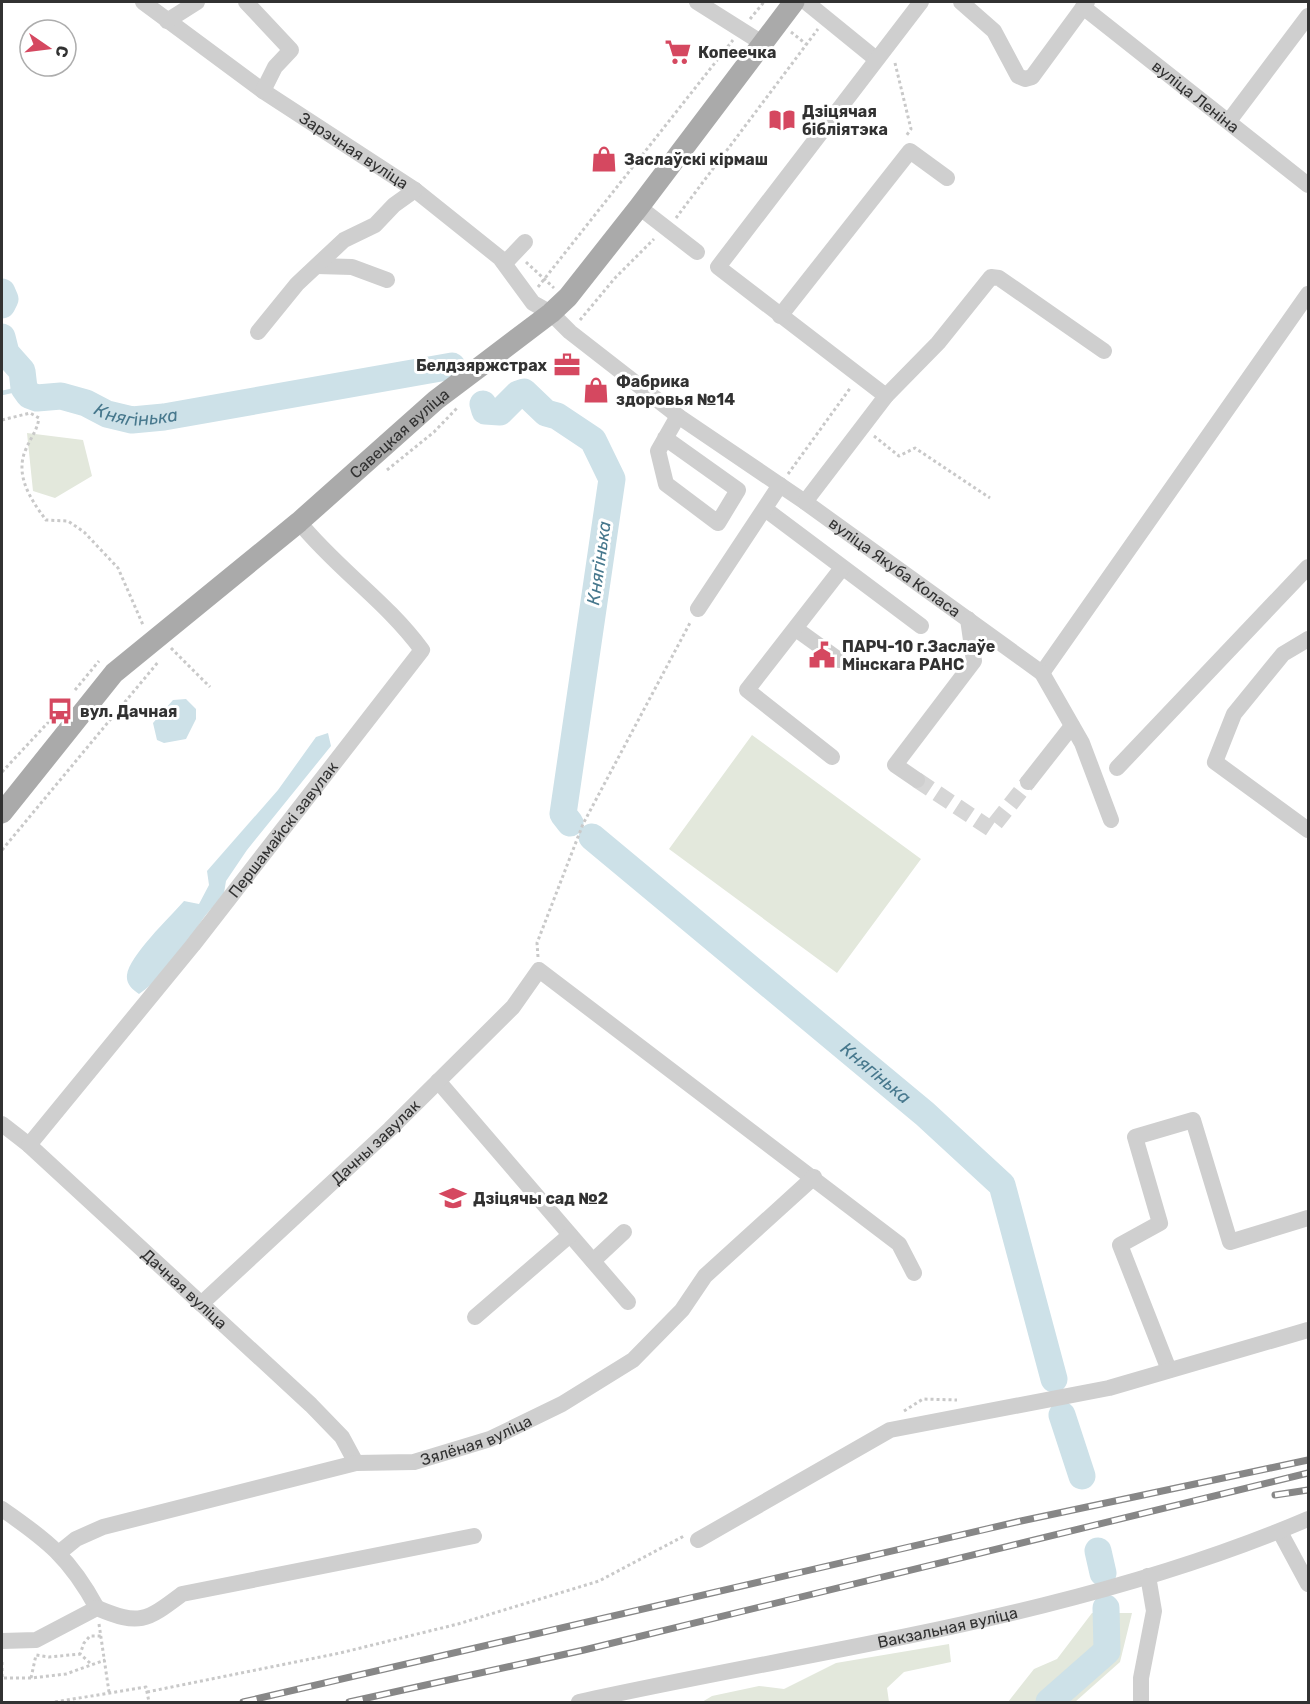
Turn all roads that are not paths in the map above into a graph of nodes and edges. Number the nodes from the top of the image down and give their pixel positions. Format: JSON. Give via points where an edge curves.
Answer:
{"nodes":[{"id":1,"x":143,"y":2,"type":"edge"},
{"id":2,"x":197,"y":2,"type":"edge"},
{"id":3,"x":246,"y":2,"type":"edge"},
{"id":4,"x":697,"y":2,"type":"edge"},
{"id":5,"x":794,"y":2,"type":"edge"},
{"id":6,"x":806,"y":2,"type":"edge"},
{"id":7,"x":921,"y":2,"type":"edge"},
{"id":8,"x":961,"y":2,"type":"edge"},
{"id":9,"x":1085,"y":4,"type":"edge"},
{"id":10,"x":1308,"y":16,"type":"edge"},
{"id":11,"x":167,"y":21,"type":"junction"},
{"id":12,"x":762,"y":43,"type":"junction"},
{"id":13,"x":881,"y":53,"type":"junction"},
{"id":14,"x":263,"y":91,"type":"junction"},
{"id":15,"x":1229,"y":122,"type":"junction"},
{"id":16,"x":947,"y":178,"type":"dead end"},
{"id":17,"x":1308,"y":185,"type":"edge"},
{"id":18,"x":415,"y":190,"type":"junction"},
{"id":19,"x":639,"y":207,"type":"junction"},
{"id":20,"x":697,"y":252,"type":"dead end"},
{"id":21,"x":317,"y":266,"type":"junction"},
{"id":22,"x":387,"y":280,"type":"dead end"},
{"id":23,"x":1308,"y":294,"type":"edge"},
{"id":24,"x":542,"y":308,"type":"junction"},
{"id":25,"x":780,"y":316,"type":"junction"},
{"id":26,"x":258,"y":332,"type":"dead end"},
{"id":27,"x":1104,"y":351,"type":"dead end"},
{"id":28,"x":886,"y":396,"type":"junction"},
{"id":29,"x":678,"y":416,"type":"junction"},
{"id":30,"x":664,"y":438,"type":"junction"},
{"id":31,"x":780,"y":485,"type":"junction"},
{"id":32,"x":805,"y":502,"type":"junction"},
{"id":33,"x":765,"y":509,"type":"junction"},
{"id":34,"x":299,"y":522,"type":"junction"},
{"id":35,"x":1308,"y":567,"type":"edge"},
{"id":36,"x":842,"y":568,"type":"junction"},
{"id":37,"x":698,"y":609,"type":"road end"},
{"id":38,"x":968,"y":619,"type":"junction"},
{"id":39,"x":921,"y":626,"type":"dead end"},
{"id":40,"x":796,"y":629,"type":"junction"},
{"id":41,"x":1308,"y":639,"type":"edge"},
{"id":42,"x":839,"y":660,"type":"dead end"},
{"id":43,"x":1042,"y":673,"type":"junction"},
{"id":44,"x":1072,"y":726,"type":"junction"},
{"id":45,"x":832,"y":757,"type":"dead end"},
{"id":46,"x":1094,"y":779,"type":"junction"},
{"id":47,"x":917,"y":780,"type":"tunnel mouth"},
{"id":48,"x":1028,"y":782,"type":"tunnel mouth"},
{"id":49,"x":2,"y":813,"type":"edge"},
{"id":50,"x":1111,"y":820,"type":"dead end"},
{"id":51,"x":1308,"y":830,"type":"edge"},
{"id":52,"x":438,"y":1081,"type":"junction"},
{"id":53,"x":2,"y":1124,"type":"edge"},
{"id":54,"x":29,"y":1145,"type":"junction"},
{"id":55,"x":814,"y":1177,"type":"junction"},
{"id":56,"x":1308,"y":1218,"type":"edge"},
{"id":57,"x":624,"y":1232,"type":"dead end"},
{"id":58,"x":570,"y":1235,"type":"junction"},
{"id":59,"x":593,"y":1262,"type":"junction"},
{"id":60,"x":914,"y":1273,"type":"dead end"},
{"id":61,"x":628,"y":1302,"type":"dead end"},
{"id":62,"x":201,"y":1304,"type":"junction"},
{"id":63,"x":475,"y":1317,"type":"dead end"},
{"id":64,"x":1308,"y":1330,"type":"edge"},
{"id":65,"x":1169,"y":1370,"type":"junction"},
{"id":66,"x":356,"y":1463,"type":"junction"},
{"id":67,"x":2,"y":1509,"type":"edge"},
{"id":68,"x":1308,"y":1519,"type":"edge"},
{"id":69,"x":1280,"y":1532,"type":"junction"},
{"id":70,"x":696,"y":1535,"type":"road end"},
{"id":71,"x":474,"y":1536,"type":"dead end"},
{"id":72,"x":60,"y":1552,"type":"junction"},
{"id":73,"x":1148,"y":1576,"type":"junction"},
{"id":74,"x":1308,"y":1584,"type":"edge"},
{"id":75,"x":97,"y":1608,"type":"junction"},
{"id":76,"x":2,"y":1641,"type":"edge"},
{"id":77,"x":579,"y":1702,"type":"edge"},
{"id":78,"x":1141,"y":1702,"type":"edge"}],
"edges":[{"from":1,"to":11,"type":"street","name":"Зарэчная вуліца"},
{"from":2,"to":11,"type":"street"},
{"from":3,"to":14,"type":"street","via":[[291,50],[275,67]]},
{"from":4,"to":12,"type":"street"},
{"from":5,"to":12,"type":"main road","name":"Савецкая вуліца"},
{"from":6,"to":13,"type":"street"},
{"from":7,"to":13,"type":"street"},
{"from":8,"to":9,"type":"street","via":[[994,31],[1018,76],[1025,79],[1032,77]]},
{"from":9,"to":15,"type":"street","name":"вуліца Леніна"},
{"from":10,"to":15,"type":"street"},
{"from":11,"to":14,"type":"street","name":"Зарэчная вуліца"},
{"from":12,"to":19,"type":"main road","name":"Савецкая вуліца"},
{"from":13,"to":25,"type":"street","via":[[718,267]]},
{"from":14,"to":18,"type":"street","name":"Зарэчная вуліца"},
{"from":15,"to":17,"type":"street","name":"вуліца Леніна"},
{"from":16,"to":25,"type":"street","via":[[909,151]]},
{"from":18,"to":21,"type":"street","via":[[394,204],[375,225],[344,240]]},
{"from":18,"to":24,"type":"street","name":"Зарэчная вуліца","via":[[515,252]]},
{"from":19,"to":20,"type":"street"},
{"from":19,"to":24,"type":"main road","name":"Савецкая вуліца","via":[[568,297]]},
{"from":21,"to":22,"type":"street","via":[[352,267]]},
{"from":21,"to":26,"type":"street"},
{"from":23,"to":43,"type":"street"},
{"from":24,"to":29,"type":"street","name":"вуліца Якуба Коласа"},
{"from":24,"to":34,"type":"main road","name":"Савецкая вуліца"},
{"from":25,"to":28,"type":"street"},
{"from":27,"to":28,"type":"street","via":[[999,278],[991,277],[938,343]]},
{"from":28,"to":32,"type":"street"},
{"from":29,"to":30,"type":"street"},
{"from":29,"to":31,"type":"street","name":"вуліца Якуба Коласа"},
{"from":30,"to":30,"type":"street","via":[[658,451],[666,484],[718,523],[738,490]]},
{"from":31,"to":32,"type":"street","name":"вуліца Якуба Коласа"},
{"from":31,"to":33,"type":"street"},
{"from":32,"to":38,"type":"street","name":"вуліца Якуба Коласа"},
{"from":33,"to":36,"type":"street"},
{"from":33,"to":37,"type":"street"},
{"from":34,"to":49,"type":"main road","name":"Савецкая вуліца","via":[[114,673]]},
{"from":34,"to":54,"type":"street","name":"Першамайскі завулак","via":[[400,621],[422,650],[193,945]]},
{"from":35,"to":46,"type":"street","via":[[1122,770]]},
{"from":36,"to":39,"type":"street"},
{"from":36,"to":40,"type":"street"},
{"from":38,"to":43,"type":"street","name":"вуліца Якуба Коласа"},
{"from":38,"to":47,"type":"street","via":[[974,661],[895,765]]},
{"from":40,"to":42,"type":"street"},
{"from":40,"to":45,"type":"street","via":[[747,690]]},
{"from":41,"to":51,"type":"street","via":[[1283,654],[1234,714],[1215,762]]},
{"from":43,"to":44,"type":"street"},
{"from":44,"to":46,"type":"street"},
{"from":44,"to":48,"type":"street"},
{"from":46,"to":50,"type":"street"},
{"from":52,"to":55,"type":"street","name":"Дачны завулак","via":[[513,1007],[539,970]]},
{"from":52,"to":58,"type":"street"},
{"from":52,"to":62,"type":"street","name":"Дачны завулак"},
{"from":53,"to":54,"type":"street","name":"Дачная вуліца"},
{"from":54,"to":62,"type":"street","name":"Дачная вуліца"},
{"from":55,"to":60,"type":"street","via":[[899,1244]]},
{"from":55,"to":66,"type":"street","name":"Зялёная вуліца","via":[[705,1276],[682,1310],[633,1360],[562,1404],[490,1439],[414,1462]]},
{"from":56,"to":65,"type":"street","via":[[1230,1242],[1193,1120],[1135,1137],[1160,1223],[1120,1245]]},
{"from":57,"to":59,"type":"street"},
{"from":58,"to":59,"type":"street"},
{"from":58,"to":63,"type":"street"},
{"from":59,"to":61,"type":"street"},
{"from":62,"to":66,"type":"street","name":"Дачная вуліца","via":[[311,1405],[342,1437]]},
{"from":64,"to":65,"type":"street"},
{"from":65,"to":70,"type":"street","via":[[1109,1388],[890,1430]]},
{"from":66,"to":72,"type":"street","name":"Зялёная вуліца","via":[[103,1527],[76,1539]]},
{"from":67,"to":72,"type":"street"},
{"from":68,"to":69,"type":"street","name":"Вакзальная вуліца"},
{"from":69,"to":73,"type":"street","name":"Вакзальная вуліца"},
{"from":69,"to":74,"type":"street"},
{"from":71,"to":75,"type":"street","via":[[182,1594],[152,1617],[125,1620]]},
{"from":72,"to":75,"type":"street"},
{"from":73,"to":77,"type":"street","name":"Вакзальная вуліца","via":[[1040,1608]]},
{"from":73,"to":78,"type":"street","via":[[1154,1611],[1141,1678]]},
{"from":75,"to":76,"type":"street","via":[[36,1640]]}]}
